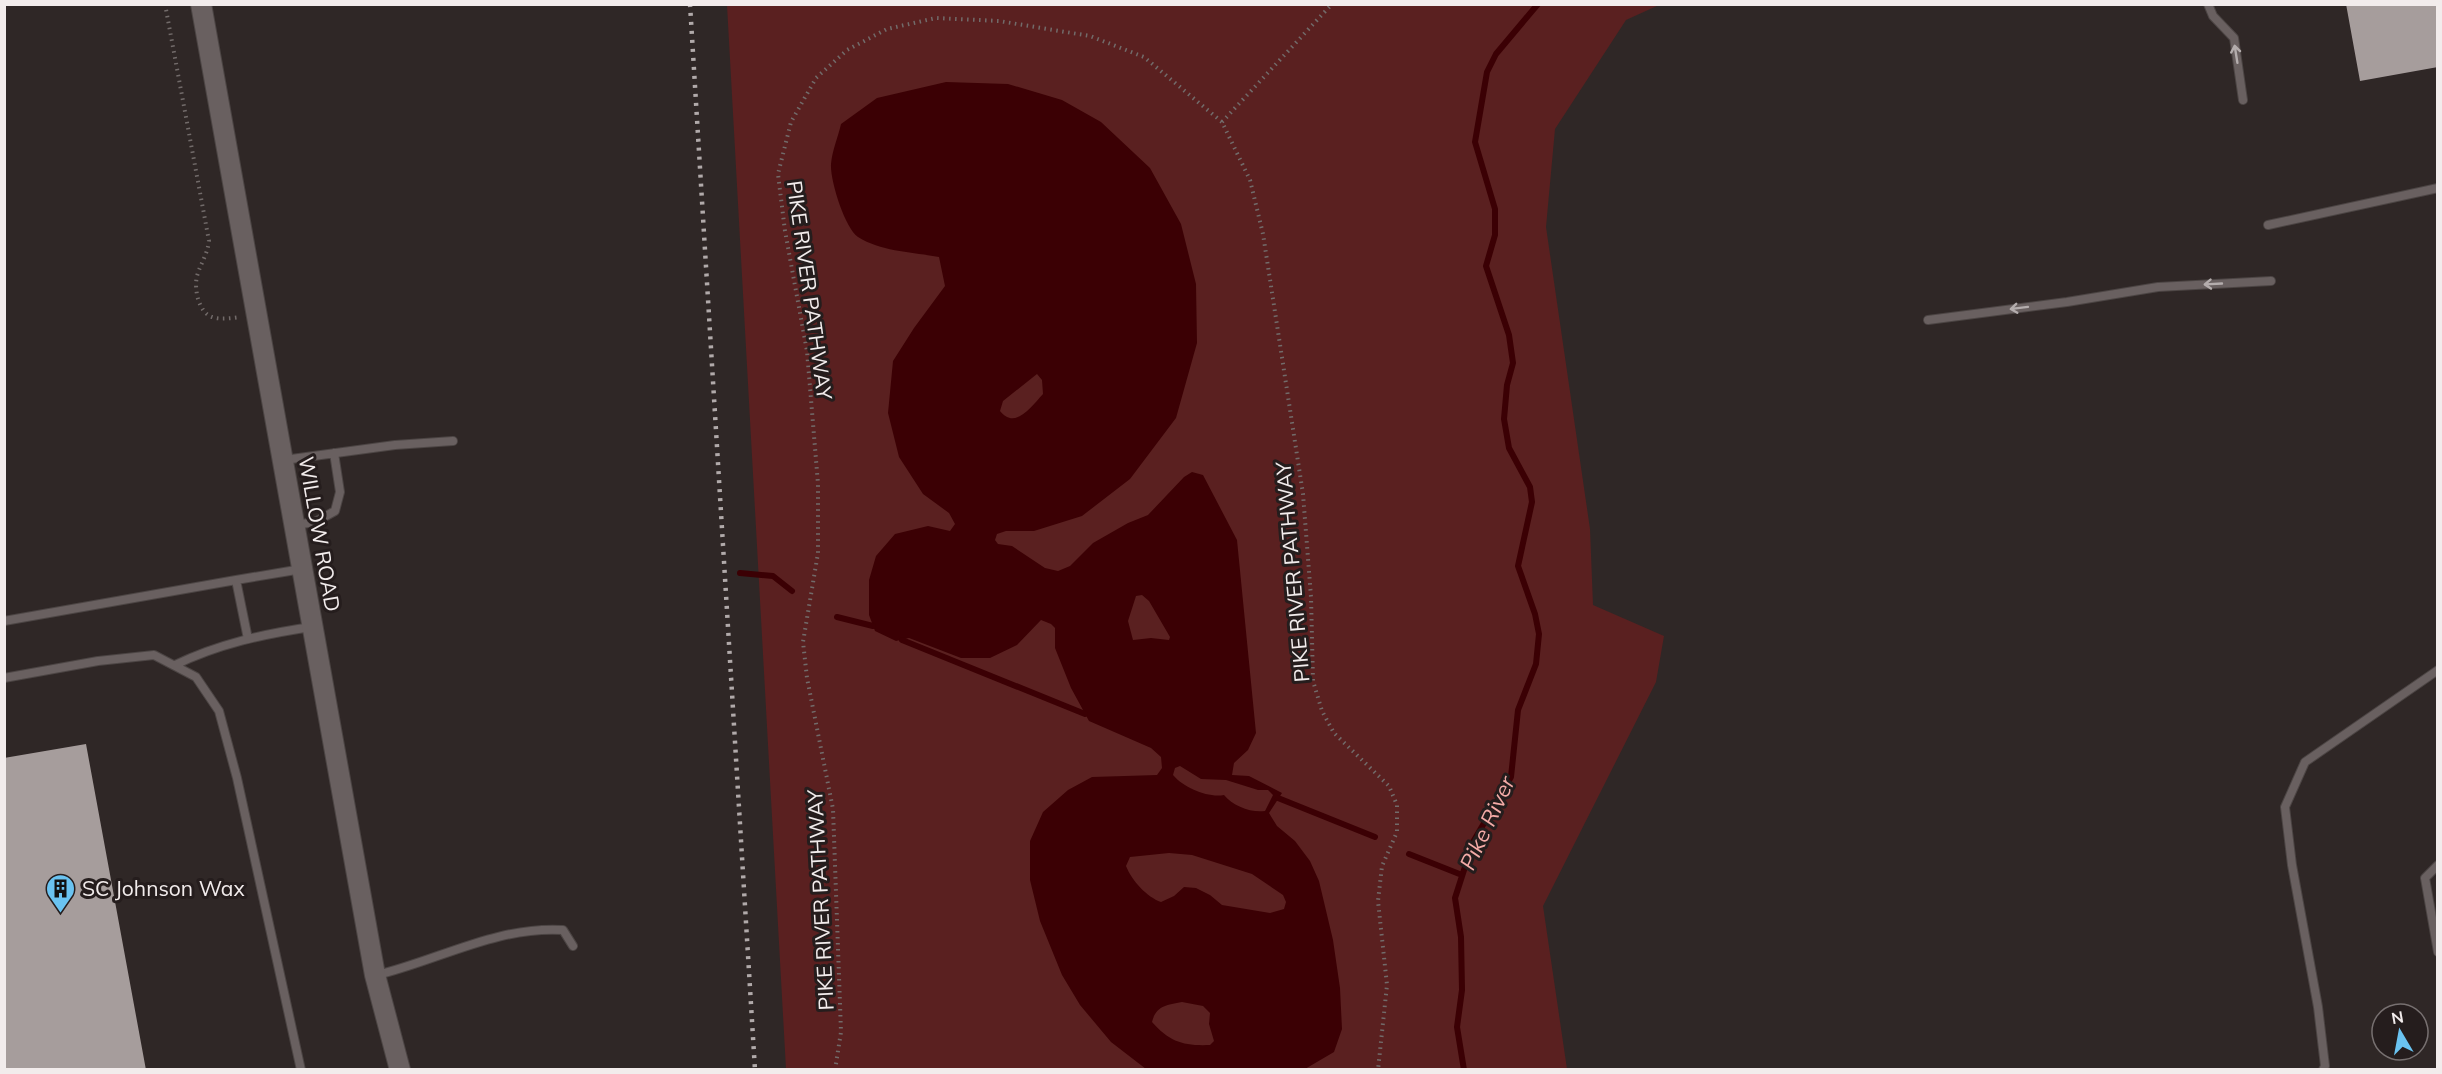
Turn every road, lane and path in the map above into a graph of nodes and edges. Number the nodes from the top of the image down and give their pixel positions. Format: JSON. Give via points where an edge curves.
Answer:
{"nodes":[{"id":1,"x":165,"y":4,"type":"edge"},
{"id":2,"x":201,"y":4,"type":"edge"},
{"id":3,"x":1332,"y":4,"type":"edge"},
{"id":4,"x":2208,"y":4,"type":"edge"},
{"id":5,"x":2243,"y":100,"type":"dead end"},
{"id":6,"x":1222,"y":122,"type":"junction"},
{"id":7,"x":2438,"y":188,"type":"edge"},
{"id":8,"x":2268,"y":225,"type":"dead end"},
{"id":9,"x":2271,"y":281,"type":"dead end"},
{"id":10,"x":255,"y":315,"type":"junction"},
{"id":11,"x":1928,"y":320,"type":"dead end"},
{"id":12,"x":453,"y":441,"type":"dead end"},
{"id":13,"x":334,"y":453,"type":"junction"},
{"id":14,"x":282,"y":460,"type":"junction"},
{"id":15,"x":293,"y":526,"type":"junction"},
{"id":16,"x":302,"y":569,"type":"junction"},
{"id":17,"x":236,"y":580,"type":"junction"},
{"id":18,"x":4,"y":621,"type":"edge"},
{"id":19,"x":312,"y":627,"type":"junction"},
{"id":20,"x":248,"y":639,"type":"junction"},
{"id":21,"x":175,"y":666,"type":"junction"},
{"id":22,"x":2438,"y":670,"type":"edge"},
{"id":23,"x":4,"y":678,"type":"edge"},
{"id":24,"x":2438,"y":865,"type":"edge"},
{"id":25,"x":573,"y":946,"type":"dead end"},
{"id":26,"x":2438,"y":952,"type":"edge"},
{"id":27,"x":375,"y":975,"type":"junction"},
{"id":28,"x":301,"y":1070,"type":"edge"},
{"id":29,"x":400,"y":1070,"type":"edge"},
{"id":30,"x":835,"y":1070,"type":"edge"},
{"id":31,"x":1377,"y":1070,"type":"edge"},
{"id":32,"x":2323,"y":1070,"type":"edge"}],
"edges":[{"from":1,"to":10,"type":"path","via":[[209,241],[197,278],[197,294],[203,310],[212,317]]},
{"from":2,"to":10,"type":"street","name":"WILLOW ROAD"},
{"from":3,"to":6,"type":"path"},
{"from":5,"to":4,"type":"lane","one_way":true,"via":[[2234,38],[2213,16]]},
{"from":6,"to":30,"type":"path","name":"PIKE RIVER PATHWAY","via":[[1144,57],[1090,36],[999,21],[936,18],[887,29],[847,50],[816,78],[791,122],[778,174],[807,351],[818,484],[818,553],[803,642],[833,809],[841,1032]]},
{"from":6,"to":31,"type":"path","name":"PIKE RIVER PATHWAY","via":[[1250,180],[1263,234],[1303,494],[1313,681],[1334,733],[1389,786],[1397,805],[1397,832],[1382,866],[1378,901],[1388,985]]},
{"from":7,"to":8,"type":"lane"},
{"from":9,"to":11,"type":"lane","one_way":true,"via":[[2158,287]]},
{"from":10,"to":14,"type":"street","name":"WILLOW ROAD"},
{"from":12,"to":13,"type":"lane"},
{"from":13,"to":14,"type":"lane"},
{"from":13,"to":15,"type":"lane","via":[[340,492],[335,511],[315,522]]},
{"from":14,"to":15,"type":"street","name":"WILLOW ROAD"},
{"from":15,"to":16,"type":"street","name":"WILLOW ROAD"},
{"from":16,"to":17,"type":"lane"},
{"from":16,"to":19,"type":"street","name":"WILLOW ROAD"},
{"from":17,"to":18,"type":"lane"},
{"from":17,"to":20,"type":"lane"},
{"from":19,"to":20,"type":"lane"},
{"from":19,"to":27,"type":"street","name":"WILLOW ROAD"},
{"from":20,"to":21,"type":"lane","via":[[205,651]]},
{"from":21,"to":23,"type":"lane","via":[[154,655]]},
{"from":21,"to":28,"type":"lane","via":[[196,677],[219,711]]},
{"from":22,"to":32,"type":"lane","via":[[2305,762],[2285,807],[2318,1007]]},
{"from":24,"to":26,"type":"lane","via":[[2425,878]]},
{"from":25,"to":27,"type":"lane","via":[[563,930],[541,928],[452,949]]},
{"from":27,"to":29,"type":"street","name":"WILLOW ROAD"}]}
